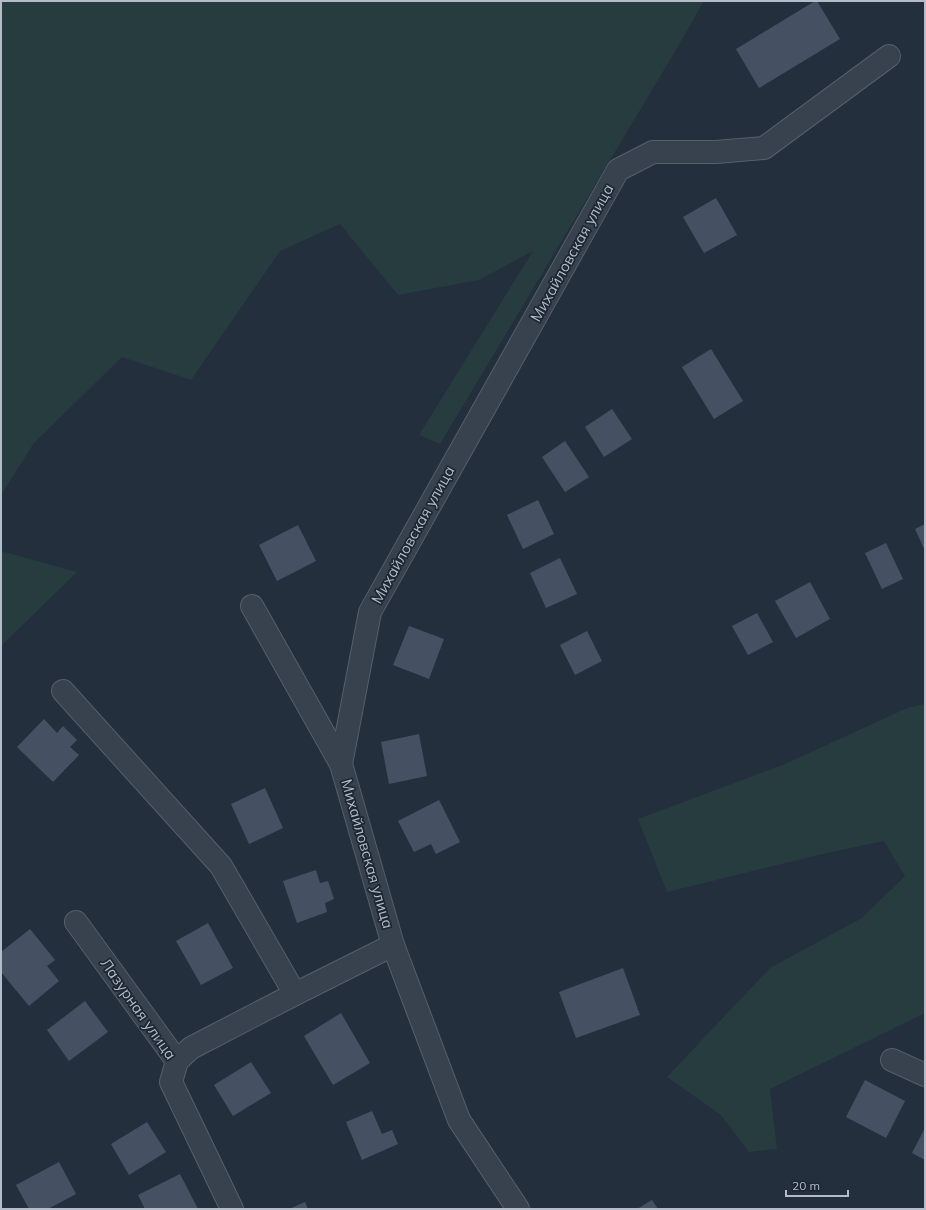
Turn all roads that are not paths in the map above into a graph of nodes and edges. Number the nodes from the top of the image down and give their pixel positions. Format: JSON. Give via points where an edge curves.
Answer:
{"nodes":[{"id":1,"x":889,"y":56,"type":"dead end"},
{"id":2,"x":252,"y":606,"type":"dead end"},
{"id":3,"x":63,"y":691,"type":"dead end"},
{"id":4,"x":341,"y":764,"type":"junction"},
{"id":5,"x":76,"y":922,"type":"dead end"},
{"id":6,"x":393,"y":945,"type":"junction"},
{"id":7,"x":295,"y":994,"type":"junction"},
{"id":8,"x":892,"y":1060,"type":"dead end"},
{"id":9,"x":177,"y":1061,"type":"junction"},
{"id":10,"x":925,"y":1075,"type":"edge"},
{"id":11,"x":232,"y":1209,"type":"edge"},
{"id":12,"x":518,"y":1209,"type":"edge"}],
"edges":[{"from":1,"to":4,"type":"street","name":"Михайловская улица","via":[[764,148],[716,152],[653,152],[618,170],[370,612]]},
{"from":2,"to":4,"type":"street"},
{"from":3,"to":7,"type":"street","via":[[221,866]]},
{"from":4,"to":6,"type":"street","name":"Михайловская улица"},
{"from":5,"to":9,"type":"street","name":"Лазурная улица"},
{"from":6,"to":7,"type":"street"},
{"from":6,"to":12,"type":"street","name":"Михайловская улица","via":[[459,1120]]},
{"from":7,"to":9,"type":"street","via":[[191,1048]]},
{"from":8,"to":10,"type":"street"},
{"from":9,"to":11,"type":"street","name":"Лазурная улица","via":[[171,1082]]}]}
